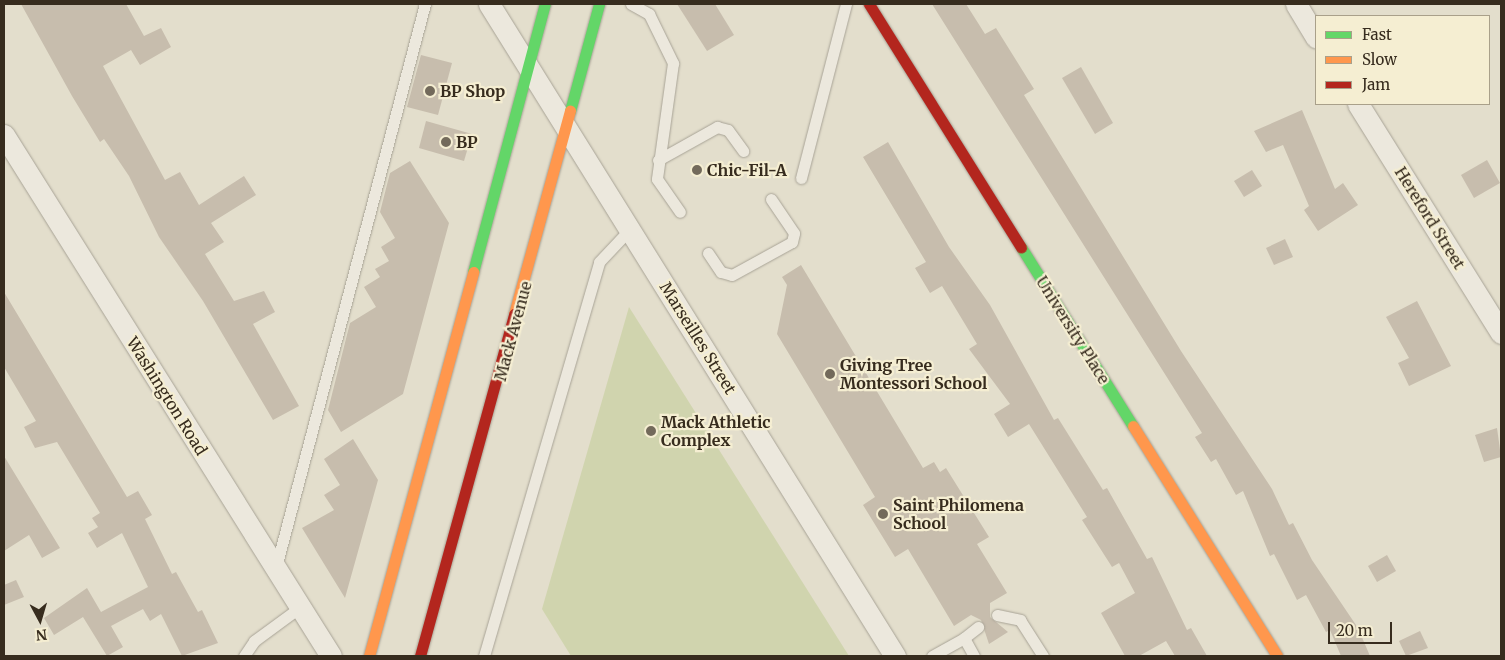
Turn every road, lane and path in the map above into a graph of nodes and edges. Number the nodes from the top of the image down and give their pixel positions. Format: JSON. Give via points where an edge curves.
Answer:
{"nodes":[{"id":1,"x":425,"y":4,"type":"edge"},
{"id":2,"x":489,"y":4,"type":"edge"},
{"id":3,"x":545,"y":4,"type":"edge"},
{"id":4,"x":599,"y":4,"type":"edge"},
{"id":5,"x":631,"y":4,"type":"edge"},
{"id":6,"x":846,"y":4,"type":"edge"},
{"id":7,"x":869,"y":4,"type":"edge"},
{"id":8,"x":1296,"y":4,"type":"edge"},
{"id":9,"x":1315,"y":35,"type":"edge"},
{"id":10,"x":530,"y":68,"type":"junction"},
{"id":11,"x":1359,"y":105,"type":"edge"},
{"id":12,"x":568,"y":130,"type":"junction"},
{"id":13,"x":4,"y":135,"type":"edge"},
{"id":14,"x":743,"y":151,"type":"dead end"},
{"id":15,"x":658,"y":160,"type":"junction"},
{"id":16,"x":801,"y":178,"type":"dead end"},
{"id":17,"x":772,"y":199,"type":"dead end"},
{"id":18,"x":680,"y":212,"type":"dead end"},
{"id":19,"x":630,"y":228,"type":"junction"},
{"id":20,"x":708,"y":254,"type":"dead end"},
{"id":21,"x":1501,"y":333,"type":"edge"},
{"id":22,"x":275,"y":570,"type":"junction"},
{"id":23,"x":299,"y":608,"type":"junction"},
{"id":24,"x":997,"y":615,"type":"dead end"},
{"id":25,"x":978,"y":627,"type":"dead end"},
{"id":26,"x":964,"y":638,"type":"junction"},
{"id":27,"x":244,"y":656,"type":"edge"},
{"id":28,"x":331,"y":656,"type":"edge"},
{"id":29,"x":369,"y":656,"type":"edge"},
{"id":30,"x":420,"y":656,"type":"edge"},
{"id":31,"x":484,"y":656,"type":"edge"},
{"id":32,"x":895,"y":656,"type":"edge"},
{"id":33,"x":932,"y":656,"type":"edge"},
{"id":34,"x":974,"y":656,"type":"edge"},
{"id":35,"x":1043,"y":656,"type":"edge"},
{"id":36,"x":1277,"y":656,"type":"edge"}],
"edges":[{"from":1,"to":22,"type":"lane"},
{"from":2,"to":10,"type":"street","name":"Marseilles Street"},
{"from":3,"to":10,"type":"main road"},
{"from":4,"to":12,"type":"main road","name":"Mack Avenue"},
{"from":5,"to":15,"type":"lane","via":[[649,14],[673,64]]},
{"from":6,"to":16,"type":"lane"},
{"from":7,"to":36,"type":"main road","name":"University Place"},
{"from":8,"to":9,"type":"street"},
{"from":10,"to":12,"type":"street","name":"Marseilles Street"},
{"from":10,"to":29,"type":"main road"},
{"from":11,"to":21,"type":"street","name":"Hereford Street"},
{"from":12,"to":19,"type":"street","name":"Marseilles Street"},
{"from":12,"to":30,"type":"main road","name":"Mack Avenue"},
{"from":13,"to":22,"type":"street","name":"Washington Road"},
{"from":14,"to":15,"type":"lane","via":[[728,130],[717,127]]},
{"from":15,"to":18,"type":"lane","via":[[657,179]]},
{"from":17,"to":20,"type":"lane","via":[[794,233],[792,242],[732,275],[721,272]]},
{"from":19,"to":31,"type":"lane","via":[[599,262]]},
{"from":19,"to":32,"type":"street","name":"Marseilles Street"},
{"from":22,"to":23,"type":"street","name":"Washington Road"},
{"from":23,"to":27,"type":"lane","via":[[254,641]]},
{"from":23,"to":28,"type":"street","name":"Washington Road"},
{"from":24,"to":35,"type":"lane","via":[[1020,620]]},
{"from":25,"to":26,"type":"lane"},
{"from":26,"to":33,"type":"lane"},
{"from":26,"to":34,"type":"lane"}]}
